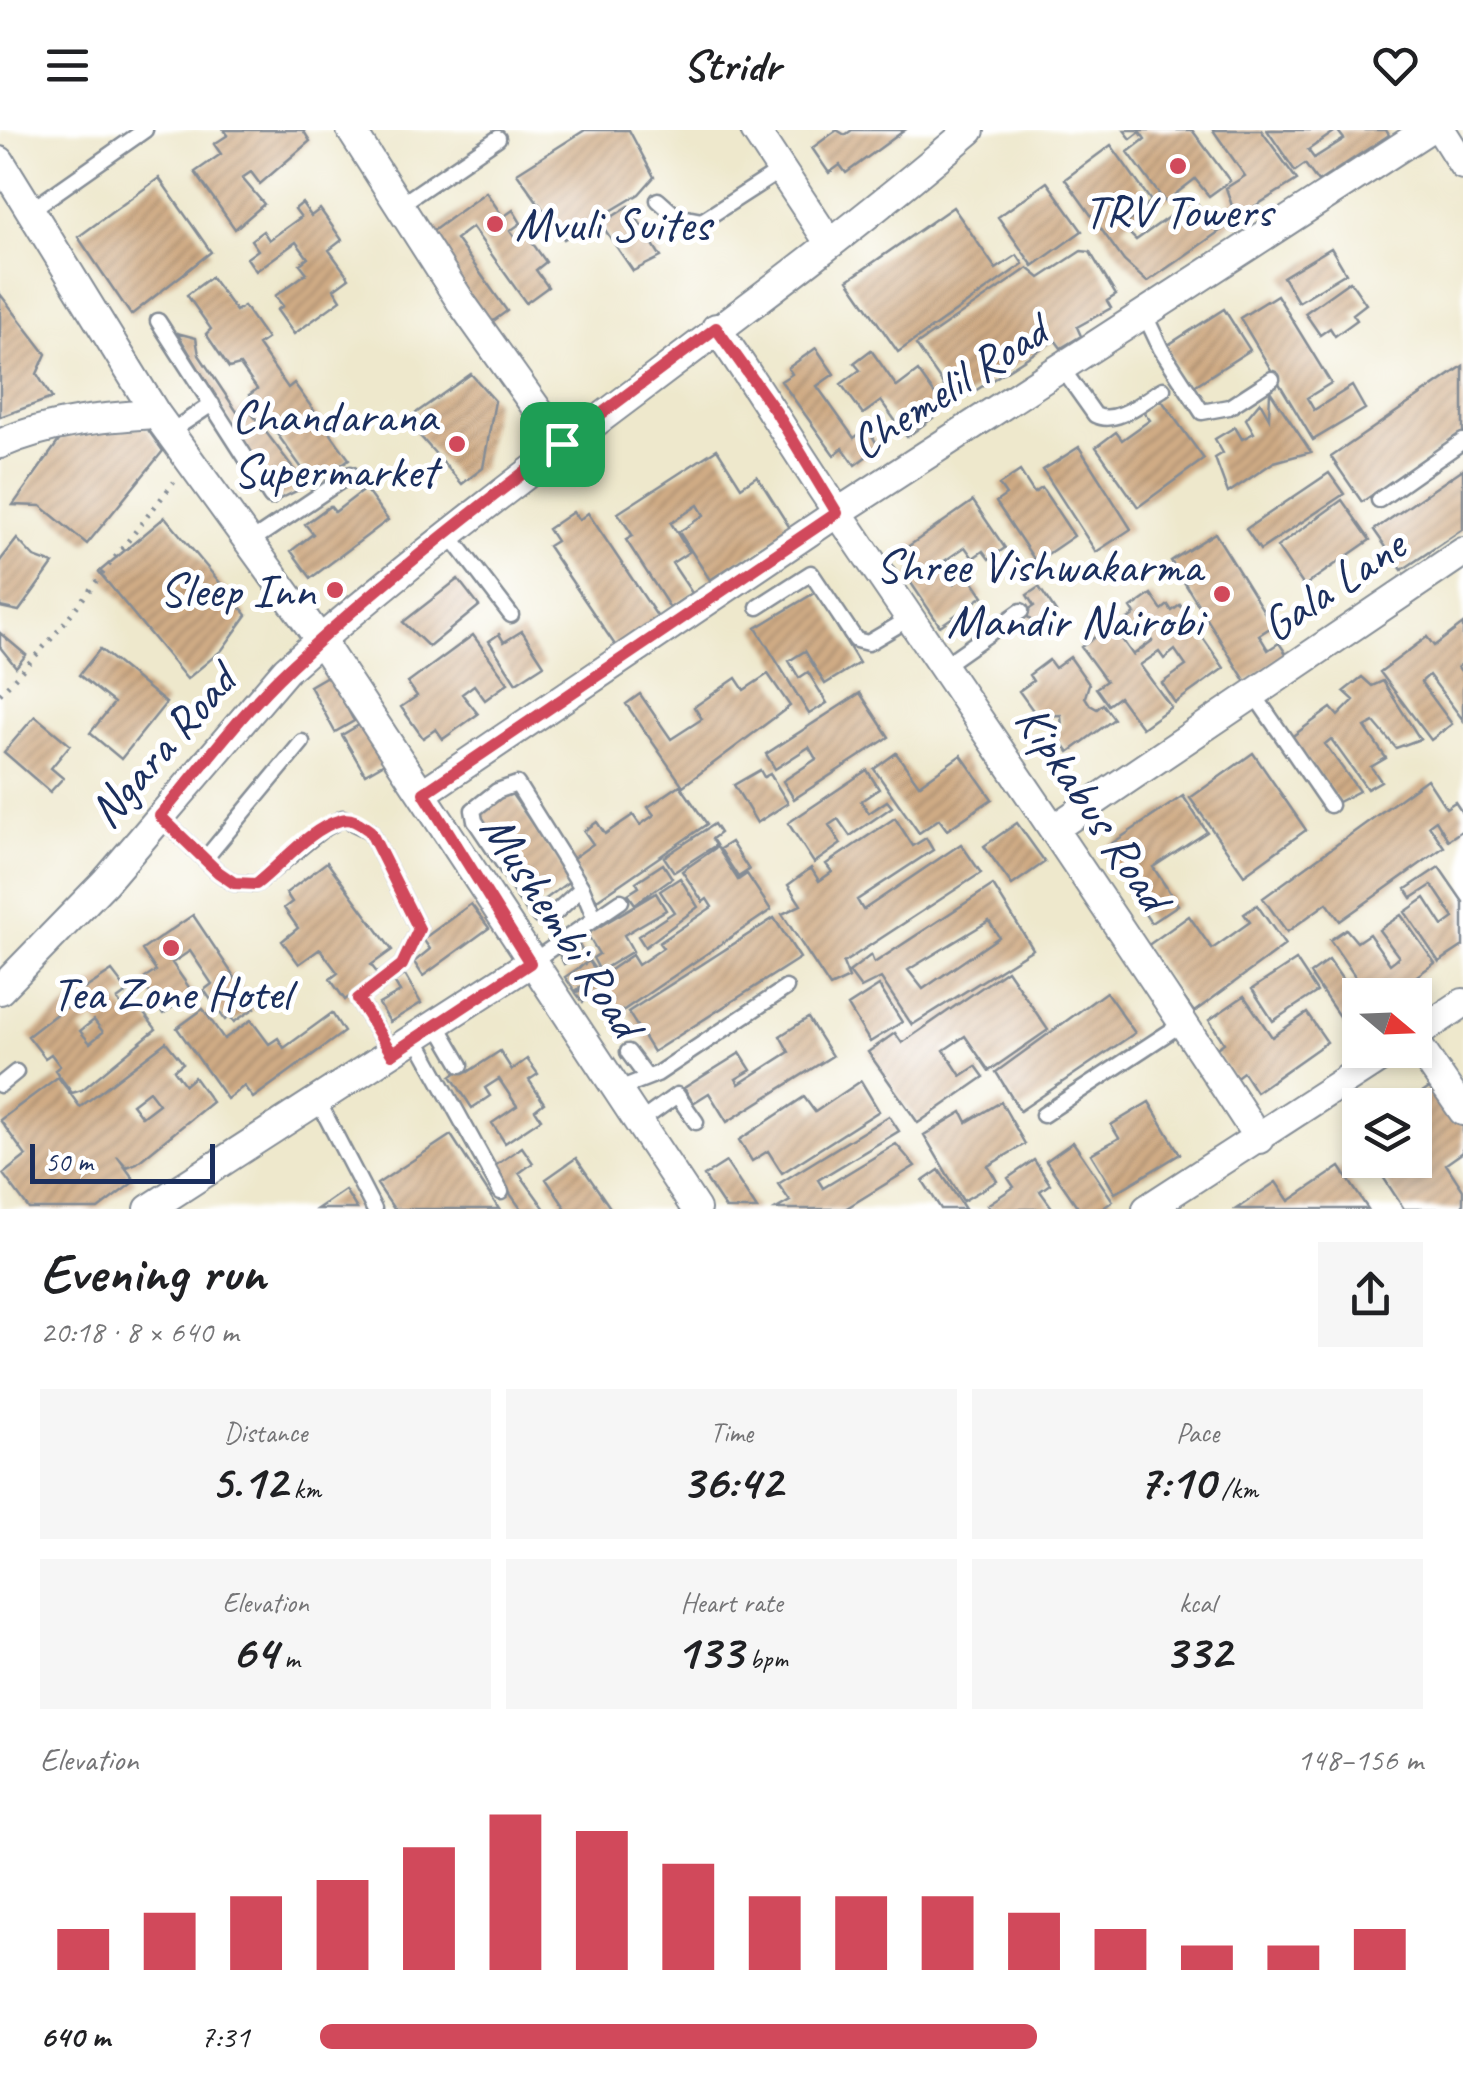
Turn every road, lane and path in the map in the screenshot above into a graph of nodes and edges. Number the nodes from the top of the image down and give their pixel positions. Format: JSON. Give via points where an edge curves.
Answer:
{"nodes":[{"id":1,"x":145,"y":130,"type":"edge"},
{"id":2,"x":351,"y":130,"type":"edge"},
{"id":3,"x":755,"y":130,"type":"edge"},
{"id":4,"x":970,"y":130,"type":"edge"},
{"id":5,"x":1427,"y":130,"type":"edge"},
{"id":6,"x":1440,"y":130,"type":"edge"},
{"id":7,"x":498,"y":138,"type":"dead end"},
{"id":8,"x":0,"y":161,"type":"edge"},
{"id":9,"x":1463,"y":165,"type":"edge"},
{"id":10,"x":781,"y":170,"type":"junction"},
{"id":11,"x":658,"y":200,"type":"dead end"},
{"id":12,"x":400,"y":205,"type":"junction"},
{"id":13,"x":30,"y":210,"type":"junction"},
{"id":14,"x":830,"y":244,"type":"junction"},
{"id":15,"x":1144,"y":313,"type":"junction"},
{"id":16,"x":158,"y":321,"type":"dead end"},
{"id":17,"x":716,"y":328,"type":"junction"},
{"id":18,"x":1061,"y":367,"type":"junction"},
{"id":19,"x":1272,"y":378,"type":"dead end"},
{"id":20,"x":1163,"y":389,"type":"dead end"},
{"id":21,"x":212,"y":404,"type":"junction"},
{"id":22,"x":163,"y":423,"type":"junction"},
{"id":23,"x":1463,"y":441,"type":"edge"},
{"id":24,"x":0,"y":444,"type":"edge"},
{"id":25,"x":562,"y":444,"type":"junction"},
{"id":26,"x":192,"y":460,"type":"junction"},
{"id":27,"x":351,"y":474,"type":"dead end"},
{"id":28,"x":271,"y":497,"type":"dead end"},
{"id":29,"x":1378,"y":500,"type":"dead end"},
{"id":30,"x":837,"y":513,"type":"junction"},
{"id":31,"x":448,"y":533,"type":"junction"},
{"id":32,"x":250,"y":542,"type":"junction"},
{"id":33,"x":1460,"y":559,"type":"edge"},
{"id":34,"x":758,"y":607,"type":"dead end"},
{"id":35,"x":1021,"y":611,"type":"dead end"},
{"id":36,"x":511,"y":615,"type":"dead end"},
{"id":37,"x":910,"y":618,"type":"junction"},
{"id":38,"x":320,"y":640,"type":"junction"},
{"id":39,"x":943,"y":666,"type":"junction"},
{"id":40,"x":1253,"y":693,"type":"junction"},
{"id":41,"x":0,"y":694,"type":"edge"},
{"id":42,"x":302,"y":742,"type":"dead end"},
{"id":43,"x":424,"y":793,"type":"junction"},
{"id":44,"x":1330,"y":805,"type":"dead end"},
{"id":45,"x":160,"y":816,"type":"junction"},
{"id":46,"x":1056,"y":828,"type":"junction"},
{"id":47,"x":205,"y":859,"type":"junction"},
{"id":48,"x":582,"y":888,"type":"junction"},
{"id":49,"x":621,"y":902,"type":"dead end"},
{"id":50,"x":595,"y":919,"type":"junction"},
{"id":51,"x":530,"y":963,"type":"junction"},
{"id":52,"x":786,"y":988,"type":"dead end"},
{"id":53,"x":0,"y":990,"type":"edge"},
{"id":54,"x":1463,"y":1003,"type":"edge"},
{"id":55,"x":1184,"y":1023,"type":"junction"},
{"id":56,"x":1432,"y":1026,"type":"edge"},
{"id":57,"x":427,"y":1031,"type":"junction"},
{"id":58,"x":628,"y":1052,"type":"dead end"},
{"id":59,"x":392,"y":1054,"type":"junction"},
{"id":60,"x":1432,"y":1064,"type":"edge"},
{"id":61,"x":461,"y":1065,"type":"dead end"},
{"id":62,"x":1365,"y":1068,"type":"edge"},
{"id":63,"x":16,"y":1072,"type":"dead end"},
{"id":64,"x":645,"y":1075,"type":"junction"},
{"id":65,"x":0,"y":1085,"type":"edge"},
{"id":66,"x":616,"y":1090,"type":"junction"},
{"id":67,"x":318,"y":1101,"type":"junction"},
{"id":68,"x":1463,"y":1111,"type":"edge"},
{"id":69,"x":1043,"y":1115,"type":"dead end"},
{"id":70,"x":696,"y":1122,"type":"dead end"},
{"id":71,"x":638,"y":1123,"type":"junction"},
{"id":72,"x":1259,"y":1139,"type":"junction"},
{"id":73,"x":501,"y":1192,"type":"dead end"},
{"id":74,"x":149,"y":1209,"type":"edge"},
{"id":75,"x":374,"y":1209,"type":"edge"},
{"id":76,"x":696,"y":1209,"type":"edge"},
{"id":77,"x":1146,"y":1209,"type":"edge"}],
"edges":[{"from":1,"to":13,"type":"lane"},
{"from":2,"to":12,"type":"street"},
{"from":3,"to":10,"type":"street"},
{"from":4,"to":14,"type":"street","name":"Ngara Road"},
{"from":5,"to":15,"type":"street","name":"Chemelil Road"},
{"from":6,"to":9,"type":"street"},
{"from":7,"to":12,"type":"lane"},
{"from":8,"to":13,"type":"street","name":"Mushembi Road"},
{"from":10,"to":11,"type":"lane","via":[[702,221],[676,216]]},
{"from":10,"to":14,"type":"street"},
{"from":12,"to":25,"type":"street"},
{"from":13,"to":22,"type":"street","name":"Mushembi Road"},
{"from":14,"to":17,"type":"street","name":"Ngara Road"},
{"from":15,"to":18,"type":"street","name":"Chemelil Road"},
{"from":15,"to":19,"type":"lane","via":[[1202,412],[1229,407]]},
{"from":16,"to":21,"type":"lane"},
{"from":17,"to":25,"type":"street","name":"Ngara Road"},
{"from":17,"to":30,"type":"street","name":"Kipkabus Road"},
{"from":18,"to":20,"type":"lane","via":[[1103,419]]},
{"from":18,"to":30,"type":"street","name":"Chemelil Road"},
{"from":21,"to":22,"type":"lane"},
{"from":21,"to":28,"type":"lane"},
{"from":22,"to":24,"type":"street","via":[[87,420]]},
{"from":22,"to":26,"type":"street","name":"Mushembi Road"},
{"from":23,"to":29,"type":"lane"},
{"from":25,"to":31,"type":"street","name":"Ngara Road"},
{"from":26,"to":32,"type":"street","name":"Mushembi Road"},
{"from":26,"to":41,"type":"path"},
{"from":27,"to":32,"type":"lane"},
{"from":30,"to":37,"type":"street","name":"Kipkabus Road"},
{"from":30,"to":43,"type":"street","name":"Chemelil Road"},
{"from":31,"to":36,"type":"lane"},
{"from":31,"to":38,"type":"street","name":"Ngara Road"},
{"from":32,"to":38,"type":"street","name":"Mushembi Road"},
{"from":33,"to":40,"type":"street","name":"Gala Lane"},
{"from":34,"to":37,"type":"lane","via":[[811,574],[856,640],[868,644]]},
{"from":35,"to":39,"type":"lane"},
{"from":37,"to":39,"type":"street","name":"Kipkabus Road"},
{"from":38,"to":43,"type":"street","name":"Mushembi Road"},
{"from":38,"to":45,"type":"street","name":"Ngara Road"},
{"from":39,"to":46,"type":"street","name":"Kipkabus Road"},
{"from":40,"to":44,"type":"lane"},
{"from":40,"to":46,"type":"street","name":"Gala Lane"},
{"from":42,"to":47,"type":"lane"},
{"from":43,"to":51,"type":"street","name":"Mushembi Road"},
{"from":45,"to":47,"type":"lane"},
{"from":45,"to":53,"type":"street","name":"Ngara Road"},
{"from":46,"to":55,"type":"street","name":"Kipkabus Road"},
{"from":47,"to":59,"type":"lane","via":[[234,883],[256,884],[343,818],[370,831],[419,929],[402,965],[358,999]]},
{"from":48,"to":48,"type":"lane","via":[[517,784],[473,810],[539,916],[556,912]]},
{"from":48,"to":50,"type":"lane"},
{"from":49,"to":50,"type":"lane"},
{"from":50,"to":51,"type":"lane"},
{"from":51,"to":57,"type":"street"},
{"from":51,"to":66,"type":"street","name":"Mushembi Road"},
{"from":52,"to":64,"type":"lane","via":[[657,1074]]},
{"from":54,"to":56,"type":"street"},
{"from":55,"to":69,"type":"lane"},
{"from":55,"to":72,"type":"street","name":"Kipkabus Road"},
{"from":57,"to":59,"type":"street"},
{"from":57,"to":61,"type":"lane"},
{"from":57,"to":73,"type":"lane"},
{"from":58,"to":64,"type":"lane"},
{"from":59,"to":67,"type":"street"},
{"from":60,"to":68,"type":"street"},
{"from":62,"to":72,"type":"street"},
{"from":63,"to":65,"type":"lane"},
{"from":64,"to":66,"type":"lane"},
{"from":66,"to":71,"type":"street","name":"Mushembi Road"},
{"from":67,"to":74,"type":"street"},
{"from":67,"to":75,"type":"lane"},
{"from":70,"to":71,"type":"lane","via":[[677,1096]]},
{"from":71,"to":76,"type":"street","name":"Mushembi Road"},
{"from":72,"to":77,"type":"street"}]}
